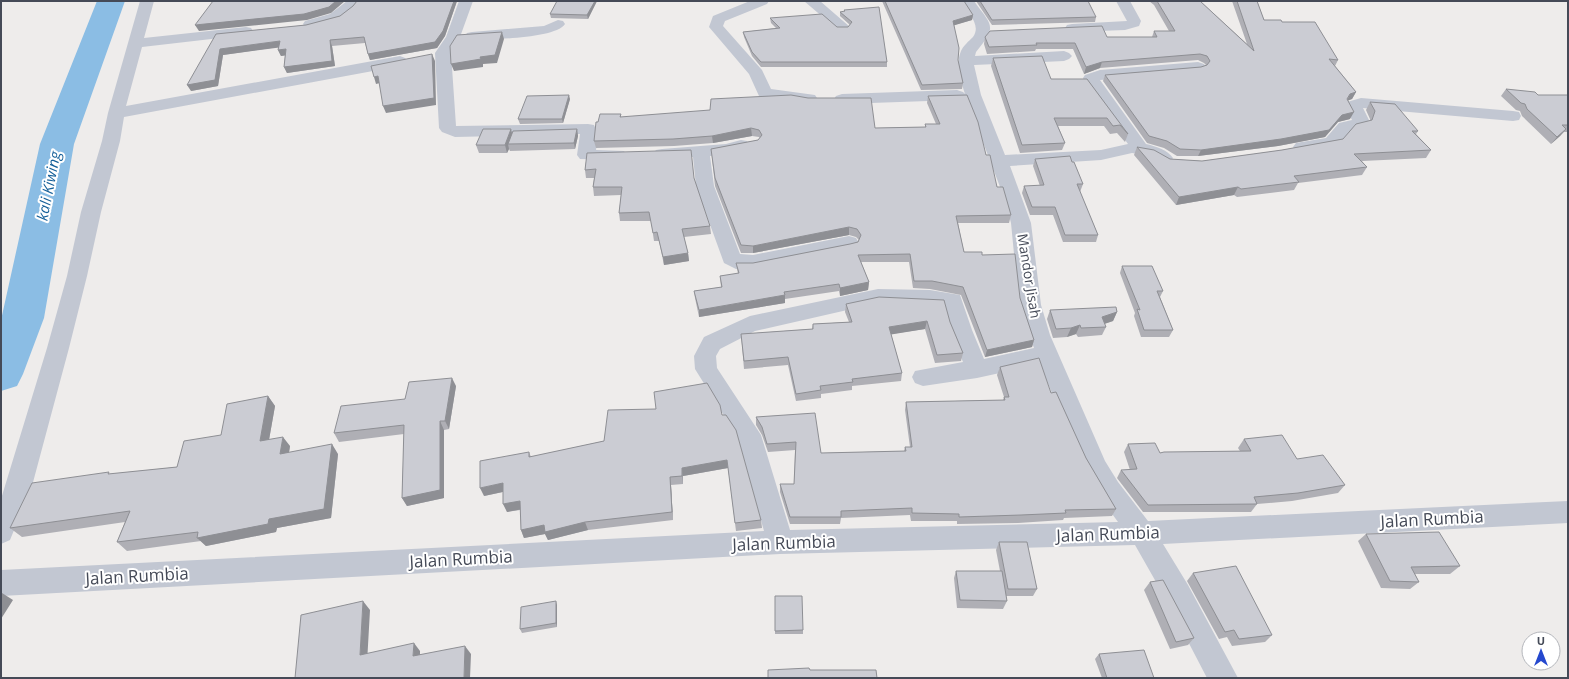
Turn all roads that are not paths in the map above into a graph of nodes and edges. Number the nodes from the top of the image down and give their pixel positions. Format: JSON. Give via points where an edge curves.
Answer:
{"nodes":[{"id":1,"x":147,"y":1,"type":"edge"},
{"id":2,"x":355,"y":1,"type":"edge"},
{"id":3,"x":466,"y":1,"type":"edge"},
{"id":4,"x":762,"y":1,"type":"edge"},
{"id":5,"x":811,"y":1,"type":"edge"},
{"id":6,"x":967,"y":1,"type":"edge"},
{"id":7,"x":1123,"y":1,"type":"edge"},
{"id":8,"x":737,"y":5,"type":"edge"},
{"id":9,"x":558,"y":24,"type":"dead end"},
{"id":10,"x":293,"y":26,"type":"edge"},
{"id":11,"x":843,"y":27,"type":"edge"},
{"id":12,"x":1054,"y":29,"type":"edge"},
{"id":13,"x":261,"y":30,"type":"edge"},
{"id":14,"x":453,"y":37,"type":"junction"},
{"id":15,"x":136,"y":43,"type":"junction"},
{"id":16,"x":428,"y":56,"type":"junction"},
{"id":17,"x":1064,"y":56,"type":"dead end"},
{"id":18,"x":966,"y":61,"type":"junction"},
{"id":19,"x":1198,"y":67,"type":"edge"},
{"id":20,"x":973,"y":95,"type":"junction"},
{"id":21,"x":116,"y":113,"type":"junction"},
{"id":22,"x":1513,"y":116,"type":"dead end"},
{"id":23,"x":752,"y":142,"type":"edge"},
{"id":24,"x":1140,"y":148,"type":"junction"},
{"id":25,"x":1286,"y":150,"type":"edge"},
{"id":26,"x":701,"y":151,"type":"junction"},
{"id":27,"x":999,"y":161,"type":"junction"},
{"id":28,"x":1178,"y":162,"type":"edge"},
{"id":29,"x":849,"y":243,"type":"edge"},
{"id":30,"x":1047,"y":354,"type":"junction"},
{"id":31,"x":976,"y":369,"type":"junction"},
{"id":32,"x":923,"y":377,"type":"dead end"},
{"id":33,"x":1568,"y":512,"type":"edge"},
{"id":34,"x":1,"y":532,"type":"edge"},
{"id":35,"x":1142,"y":533,"type":"junction"},
{"id":36,"x":780,"y":542,"type":"junction"},
{"id":37,"x":1,"y":583,"type":"edge"},
{"id":38,"x":1223,"y":678,"type":"edge"}],
"edges":[{"from":1,"to":15,"type":"street"},
{"from":2,"to":10,"type":"street","via":[[337,17],[308,25]]},
{"from":3,"to":14,"type":"street"},
{"from":4,"to":8,"type":"street"},
{"from":5,"to":11,"type":"street"},
{"from":6,"to":18,"type":"street","via":[[991,31],[968,52]]},
{"from":7,"to":12,"type":"street","via":[[1134,23],[1125,26]]},
{"from":8,"to":20,"type":"street","via":[[718,19],[716,27],[756,73],[765,93],[826,98]]},
{"from":9,"to":14,"type":"street","via":[[547,30]]},
{"from":13,"to":15,"type":"street"},
{"from":14,"to":16,"type":"street"},
{"from":15,"to":21,"type":"street"},
{"from":16,"to":21,"type":"street"},
{"from":16,"to":26,"type":"street","via":[[448,128],[455,132],[588,129],[586,155]]},
{"from":17,"to":18,"type":"street"},
{"from":18,"to":20,"type":"street","name":"Mandor Jisah"},
{"from":19,"to":24,"type":"street","via":[[1100,75],[1091,78]]},
{"from":20,"to":27,"type":"street","name":"Mandor Jisah"},
{"from":21,"to":34,"type":"street","via":[[78,276],[19,486]]},
{"from":22,"to":25,"type":"street","via":[[1361,103],[1354,106],[1360,123],[1345,127],[1332,142]]},
{"from":23,"to":26,"type":"street","via":[[727,149]]},
{"from":24,"to":27,"type":"street","via":[[1123,149],[1101,155]]},
{"from":24,"to":28,"type":"street"},
{"from":26,"to":29,"type":"street","via":[[705,186],[731,258],[736,262],[753,262]]},
{"from":27,"to":30,"type":"street","name":"Mandor Jisah","via":[[1021,223],[1030,305]]},
{"from":30,"to":31,"type":"street"},
{"from":30,"to":35,"type":"street","name":"Mandor Jisah","via":[[1095,466],[1109,490]]},
{"from":31,"to":32,"type":"street"},
{"from":31,"to":36,"type":"street","via":[[953,300],[930,297],[871,298],[750,324],[712,343],[704,356],[706,369],[749,434]]},
{"from":33,"to":35,"type":"street","name":"Jalan Rumbia"},
{"from":35,"to":36,"type":"street","name":"Jalan Rumbia"},
{"from":35,"to":38,"type":"street","name":"Mandor Jisah","via":[[1182,600]]},
{"from":36,"to":37,"type":"street","name":"Jalan Rumbia"}]}
